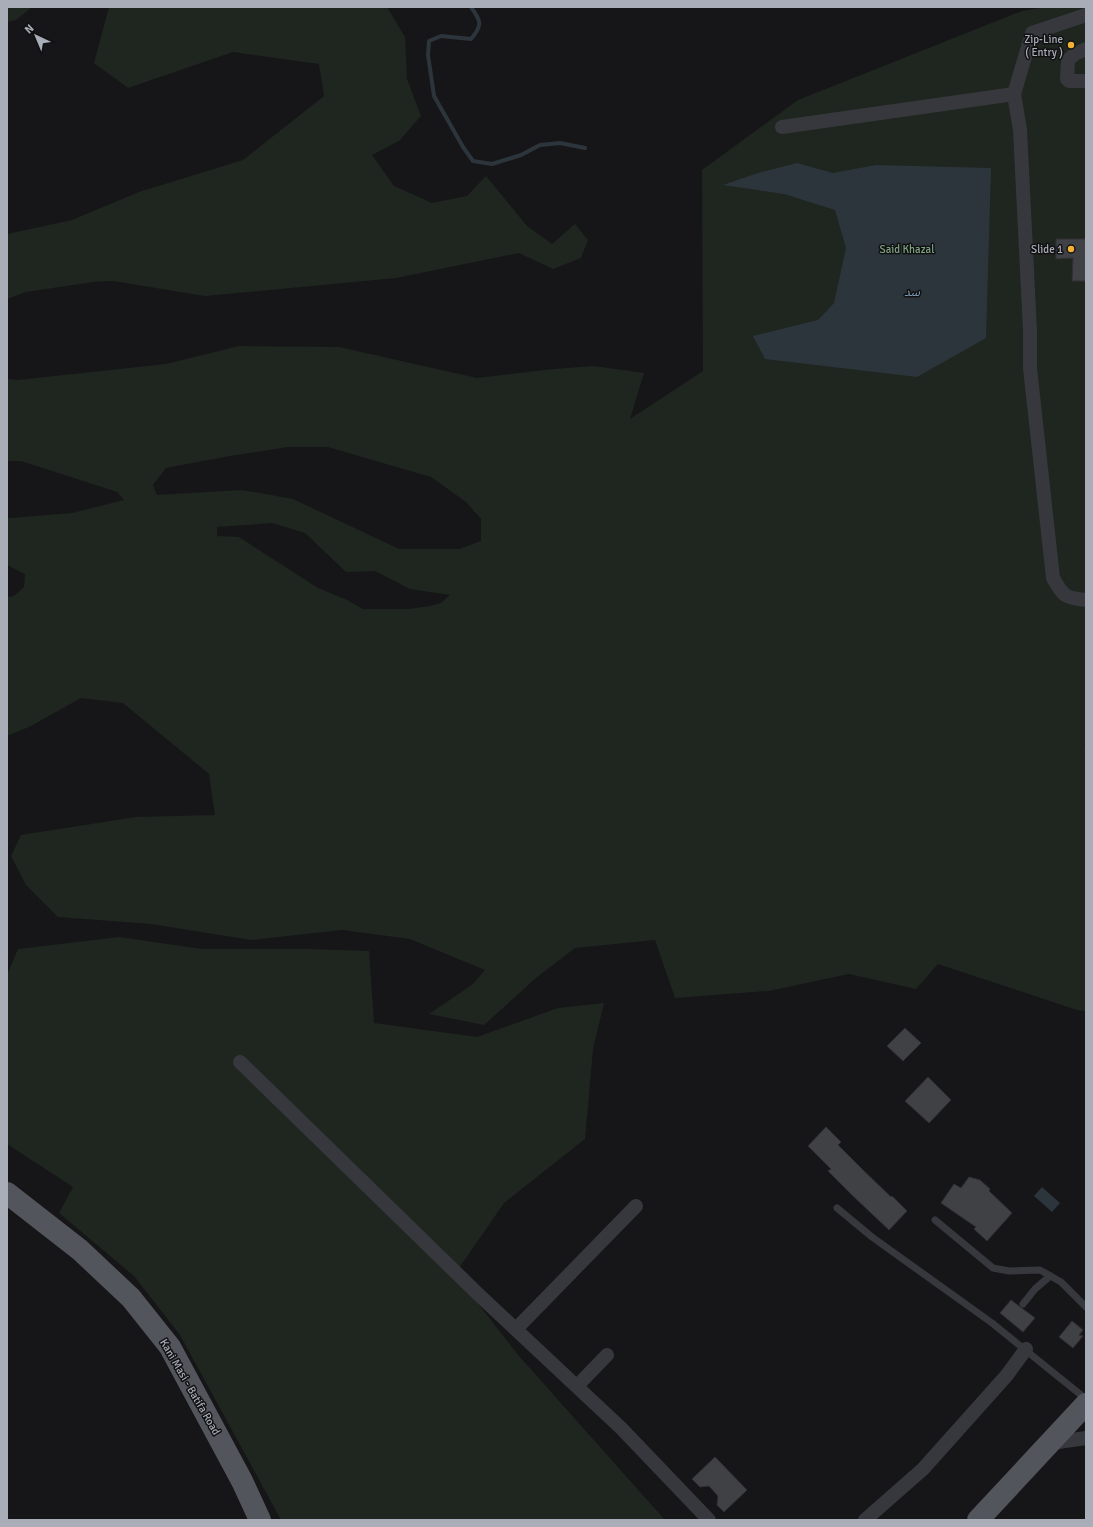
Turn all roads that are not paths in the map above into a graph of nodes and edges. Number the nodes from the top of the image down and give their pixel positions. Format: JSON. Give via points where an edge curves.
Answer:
{"nodes":[{"id":1,"x":1086,"y":15,"type":"edge"},
{"id":2,"x":1086,"y":49,"type":"edge"},
{"id":3,"x":1086,"y":81,"type":"edge"},
{"id":4,"x":1014,"y":94,"type":"junction"},
{"id":5,"x":782,"y":127,"type":"dead end"},
{"id":6,"x":1086,"y":600,"type":"edge"},
{"id":7,"x":240,"y":1062,"type":"dead end"},
{"id":8,"x":7,"y":1192,"type":"edge"},
{"id":9,"x":636,"y":1206,"type":"dead end"},
{"id":10,"x":837,"y":1208,"type":"dead end"},
{"id":11,"x":934,"y":1220,"type":"dead end"},
{"id":12,"x":1050,"y":1276,"type":"junction"},
{"id":13,"x":1023,"y":1304,"type":"dead end"},
{"id":14,"x":1086,"y":1307,"type":"edge"},
{"id":15,"x":516,"y":1329,"type":"junction"},
{"id":16,"x":1026,"y":1350,"type":"junction"},
{"id":17,"x":608,"y":1355,"type":"dead end"},
{"id":18,"x":577,"y":1386,"type":"junction"},
{"id":19,"x":1086,"y":1398,"type":"edge"},
{"id":20,"x":1086,"y":1404,"type":"edge"},
{"id":21,"x":1086,"y":1438,"type":"edge"},
{"id":22,"x":1051,"y":1443,"type":"junction"},
{"id":23,"x":260,"y":1520,"type":"edge"},
{"id":24,"x":710,"y":1520,"type":"edge"},
{"id":25,"x":866,"y":1520,"type":"edge"},
{"id":26,"x":978,"y":1520,"type":"edge"}],
"edges":[{"from":1,"to":4,"type":"street","via":[[1032,33]]},
{"from":2,"to":3,"type":"street","via":[[1068,60],[1067,79]]},
{"from":4,"to":5,"type":"street"},
{"from":4,"to":6,"type":"street","via":[[1020,130],[1030,368],[1054,578],[1065,596]]},
{"from":7,"to":15,"type":"street"},
{"from":8,"to":23,"type":"main road","name":"Kani Masi - Batifa Road","via":[[80,1250],[114,1282],[170,1348],[242,1481]]},
{"from":9,"to":15,"type":"street"},
{"from":10,"to":16,"type":"lane","via":[[872,1237],[992,1322]]},
{"from":11,"to":12,"type":"lane","via":[[993,1268],[1009,1271],[1040,1270]]},
{"from":12,"to":13,"type":"lane"},
{"from":12,"to":14,"type":"lane","via":[[1061,1282]]},
{"from":15,"to":18,"type":"street"},
{"from":16,"to":19,"type":"lane"},
{"from":16,"to":25,"type":"street","via":[[923,1469]]},
{"from":17,"to":18,"type":"street"},
{"from":18,"to":24,"type":"street"},
{"from":20,"to":22,"type":"main road"},
{"from":21,"to":22,"type":"street"},
{"from":22,"to":26,"type":"main road"}]}
